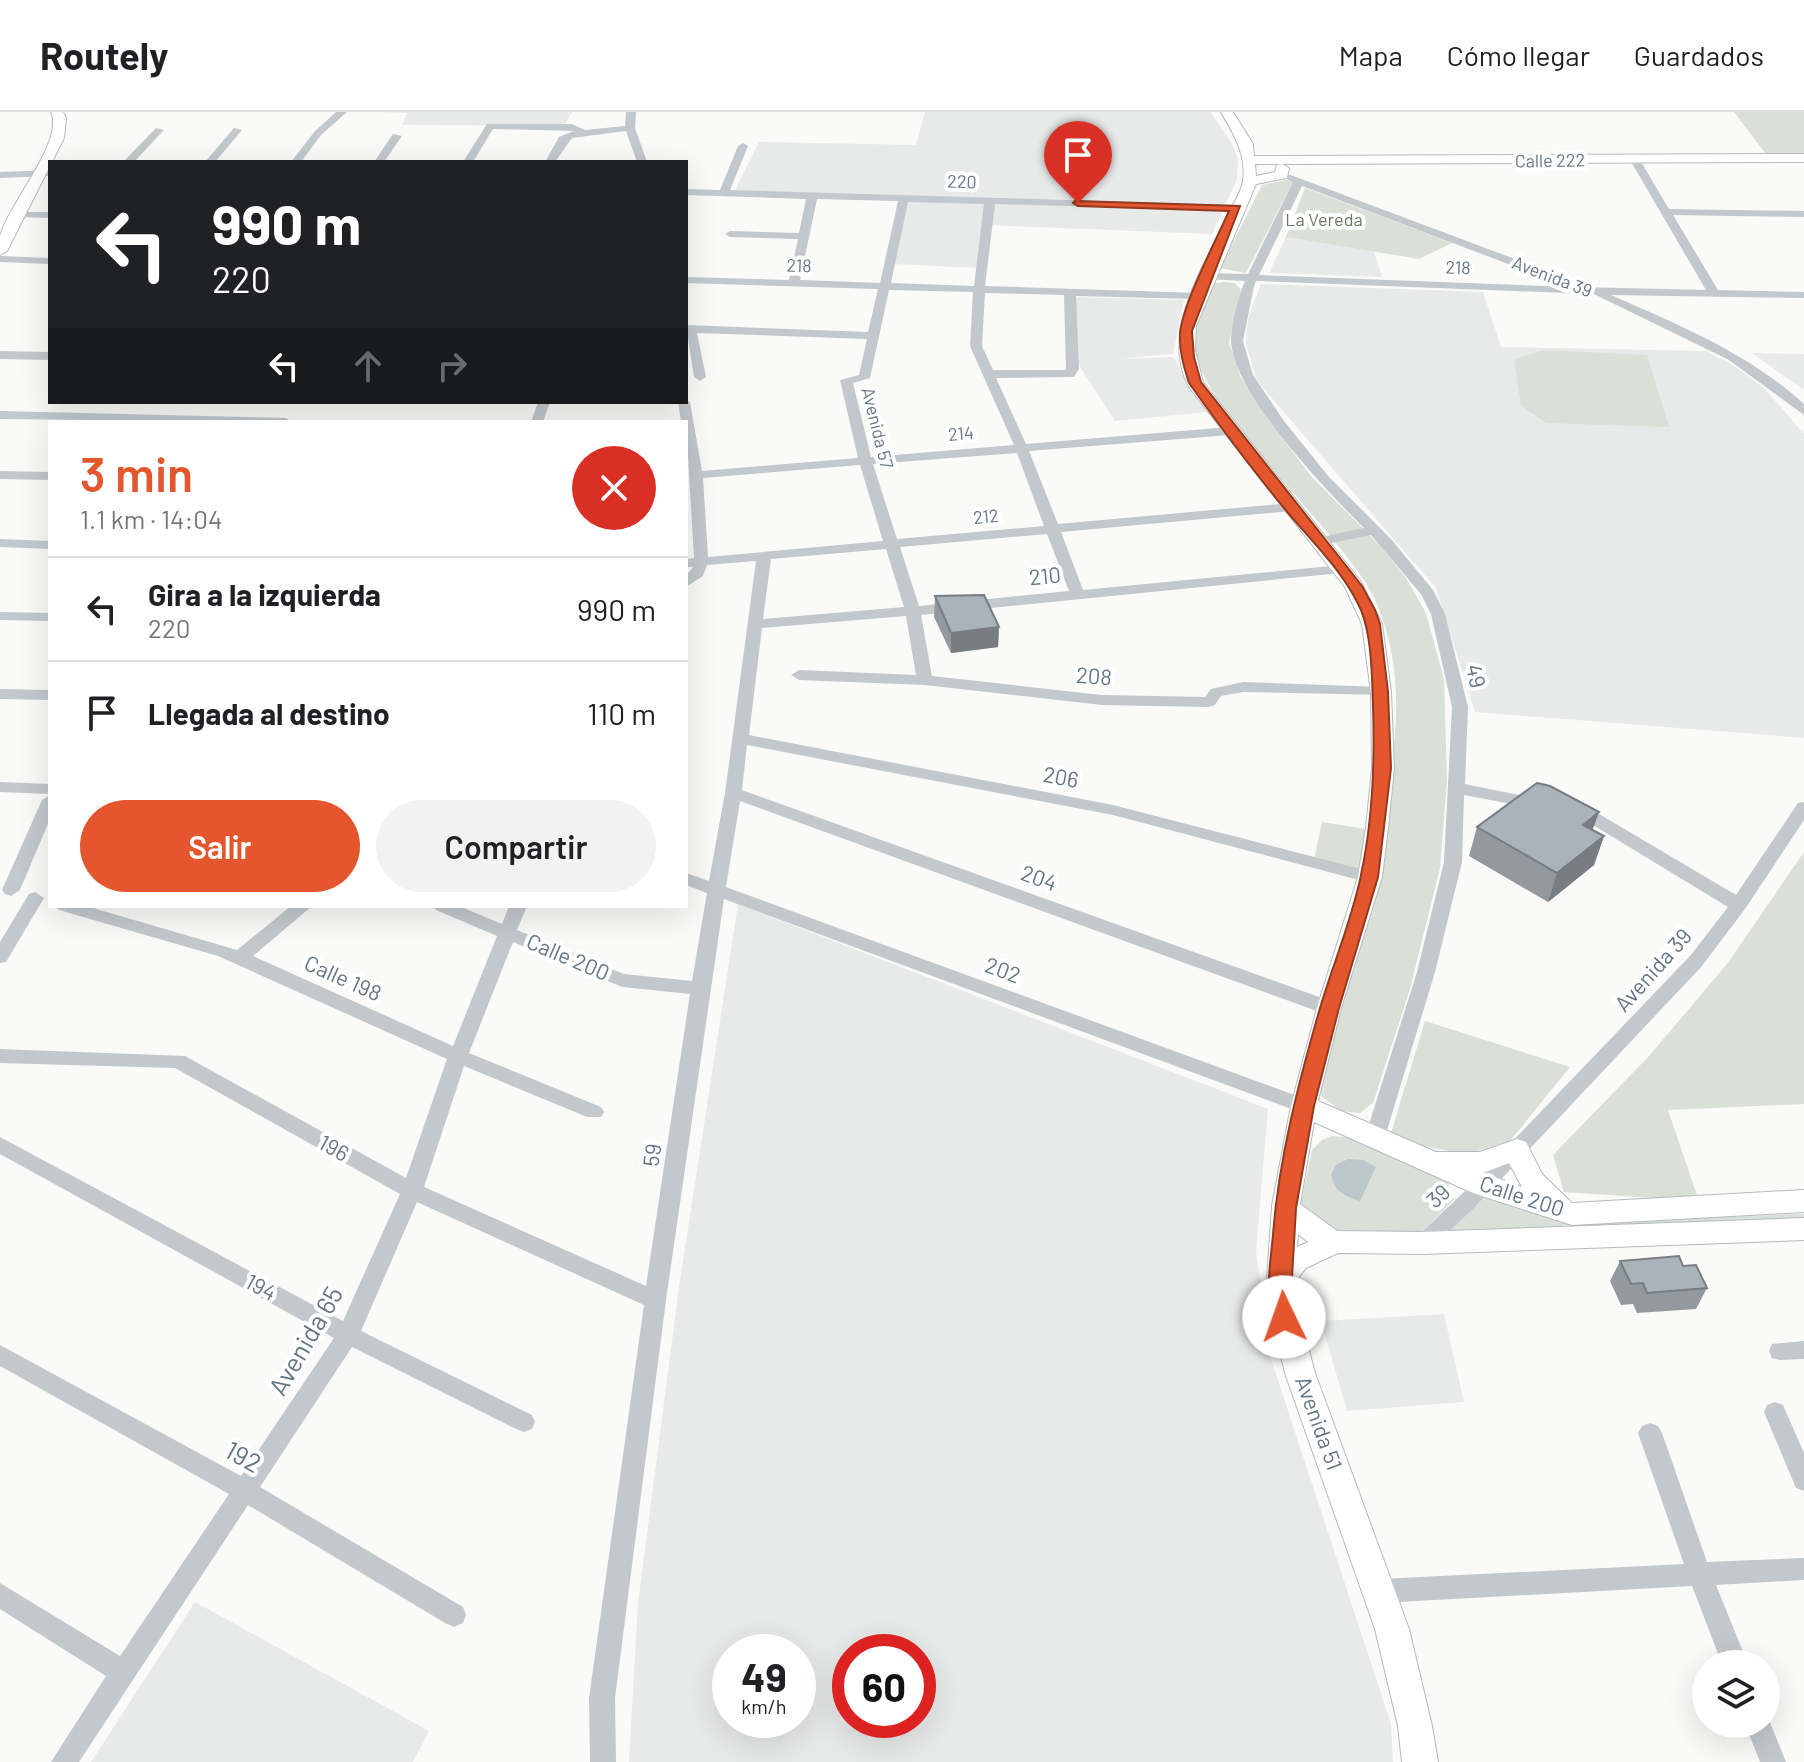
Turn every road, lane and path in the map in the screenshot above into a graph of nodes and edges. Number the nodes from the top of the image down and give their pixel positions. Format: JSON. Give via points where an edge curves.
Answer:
{"nodes":[{"id":1,"x":57,"y":112,"type":"edge"},
{"id":2,"x":342,"y":112,"type":"edge"},
{"id":3,"x":631,"y":112,"type":"edge"},
{"id":4,"x":1227,"y":112,"type":"edge"},
{"id":5,"x":630,"y":128,"type":"junction"},
{"id":6,"x":159,"y":130,"type":"dead end"},
{"id":7,"x":237,"y":130,"type":"dead end"},
{"id":8,"x":581,"y":131,"type":"junction"},
{"id":9,"x":397,"y":136,"type":"dead end"},
{"id":10,"x":743,"y":146,"type":"dead end"},
{"id":11,"x":1804,"y":158,"type":"edge"},
{"id":12,"x":50,"y":160,"type":"edge"},
{"id":13,"x":130,"y":160,"type":"edge"},
{"id":14,"x":212,"y":160,"type":"edge"},
{"id":15,"x":298,"y":160,"type":"edge"},
{"id":16,"x":380,"y":160,"type":"edge"},
{"id":17,"x":469,"y":160,"type":"edge"},
{"id":18,"x":551,"y":160,"type":"edge"},
{"id":19,"x":641,"y":160,"type":"edge"},
{"id":20,"x":1250,"y":160,"type":"junction"},
{"id":21,"x":1266,"y":160,"type":"junction"},
{"id":22,"x":1295,"y":160,"type":"junction"},
{"id":23,"x":1635,"y":160,"type":"junction"},
{"id":24,"x":1282,"y":171,"type":"junction"},
{"id":25,"x":46,"y":173,"type":"edge"},
{"id":26,"x":0,"y":175,"type":"edge"},
{"id":27,"x":1250,"y":181,"type":"junction"},
{"id":28,"x":1299,"y":181,"type":"junction"},
{"id":29,"x":688,"y":192,"type":"edge"},
{"id":30,"x":724,"y":193,"type":"junction"},
{"id":31,"x":812,"y":196,"type":"junction"},
{"id":32,"x":904,"y":198,"type":"junction"},
{"id":33,"x":990,"y":201,"type":"junction"},
{"id":34,"x":1236,"y":208,"type":"junction"},
{"id":35,"x":1667,"y":212,"type":"junction"},
{"id":36,"x":1804,"y":214,"type":"edge"},
{"id":37,"x":18,"y":215,"type":"junction"},
{"id":38,"x":48,"y":215,"type":"edge"},
{"id":39,"x":730,"y":234,"type":"dead end"},
{"id":40,"x":804,"y":236,"type":"junction"},
{"id":41,"x":0,"y":251,"type":"edge"},
{"id":42,"x":0,"y":259,"type":"edge"},
{"id":43,"x":48,"y":261,"type":"edge"},
{"id":44,"x":1206,"y":276,"type":"junction"},
{"id":45,"x":688,"y":280,"type":"edge"},
{"id":46,"x":794,"y":283,"type":"junction"},
{"id":47,"x":1249,"y":283,"type":"junction"},
{"id":48,"x":883,"y":287,"type":"junction"},
{"id":49,"x":979,"y":291,"type":"junction"},
{"id":50,"x":1592,"y":291,"type":"junction"},
{"id":51,"x":1070,"y":293,"type":"junction"},
{"id":52,"x":1714,"y":293,"type":"junction"},
{"id":53,"x":1804,"y":295,"type":"edge"},
{"id":54,"x":1198,"y":296,"type":"junction"},
{"id":55,"x":688,"y":329,"type":"edge"},
{"id":56,"x":873,"y":336,"type":"junction"},
{"id":57,"x":48,"y":353,"type":"edge"},
{"id":58,"x":0,"y":355,"type":"edge"},
{"id":59,"x":989,"y":374,"type":"junction"},
{"id":60,"x":700,"y":377,"type":"dead end"},
{"id":61,"x":1804,"y":411,"type":"edge"},
{"id":62,"x":0,"y":415,"type":"edge"},
{"id":63,"x":182,"y":420,"type":"edge"},
{"id":64,"x":1230,"y":431,"type":"junction"},
{"id":65,"x":689,"y":438,"type":"edge"},
{"id":66,"x":1021,"y":447,"type":"junction"},
{"id":67,"x":865,"y":461,"type":"junction"},
{"id":68,"x":0,"y":475,"type":"edge"},
{"id":69,"x":696,"y":475,"type":"junction"},
{"id":70,"x":48,"y":476,"type":"edge"},
{"id":71,"x":691,"y":499,"type":"edge"},
{"id":72,"x":1291,"y":507,"type":"junction"},
{"id":73,"x":1051,"y":528,"type":"junction"},
{"id":74,"x":1374,"y":530,"type":"junction"},
{"id":75,"x":1322,"y":541,"type":"junction"},
{"id":76,"x":0,"y":543,"type":"edge"},
{"id":77,"x":891,"y":544,"type":"junction"},
{"id":78,"x":48,"y":545,"type":"edge"},
{"id":79,"x":764,"y":556,"type":"junction"},
{"id":80,"x":693,"y":563,"type":"edge"},
{"id":81,"x":1341,"y":569,"type":"junction"},
{"id":82,"x":688,"y":581,"type":"edge"},
{"id":83,"x":1078,"y":595,"type":"junction"},
{"id":84,"x":913,"y":611,"type":"junction"},
{"id":85,"x":0,"y":616,"type":"edge"},
{"id":86,"x":48,"y":617,"type":"edge"},
{"id":87,"x":753,"y":624,"type":"junction"},
{"id":88,"x":799,"y":675,"type":"dead end"},
{"id":89,"x":925,"y":680,"type":"junction"},
{"id":90,"x":1381,"y":692,"type":"junction"},
{"id":91,"x":0,"y":694,"type":"edge"},
{"id":92,"x":48,"y":695,"type":"edge"},
{"id":93,"x":739,"y":738,"type":"junction"},
{"id":94,"x":0,"y":787,"type":"edge"},
{"id":95,"x":1457,"y":788,"type":"junction"},
{"id":96,"x":48,"y":789,"type":"edge"},
{"id":97,"x":733,"y":793,"type":"junction"},
{"id":98,"x":48,"y":804,"type":"edge"},
{"id":99,"x":1804,"y":807,"type":"edge"},
{"id":100,"x":1370,"y":877,"type":"junction"},
{"id":101,"x":688,"y":880,"type":"edge"},
{"id":102,"x":6,"y":890,"type":"edge"},
{"id":103,"x":717,"y":890,"type":"junction"},
{"id":104,"x":43,"y":900,"type":"edge"},
{"id":105,"x":1739,"y":905,"type":"junction"},
{"id":106,"x":72,"y":908,"type":"edge"},
{"id":107,"x":301,"y":908,"type":"edge"},
{"id":108,"x":447,"y":908,"type":"edge"},
{"id":109,"x":517,"y":908,"type":"edge"},
{"id":110,"x":507,"y":932,"type":"junction"},
{"id":111,"x":0,"y":957,"type":"edge"},
{"id":112,"x":240,"y":957,"type":"junction"},
{"id":113,"x":700,"y":988,"type":"junction"},
{"id":114,"x":1329,"y":1008,"type":"junction"},
{"id":115,"x":0,"y":1056,"type":"edge"},
{"id":116,"x":458,"y":1056,"type":"junction"},
{"id":117,"x":1304,"y":1106,"type":"junction"},
{"id":118,"x":594,"y":1112,"type":"dead end"},
{"id":119,"x":1375,"y":1137,"type":"junction"},
{"id":120,"x":0,"y":1145,"type":"edge"},
{"id":121,"x":1296,"y":1146,"type":"junction"},
{"id":122,"x":1517,"y":1149,"type":"junction"},
{"id":123,"x":1424,"y":1158,"type":"junction"},
{"id":124,"x":1483,"y":1185,"type":"junction"},
{"id":125,"x":412,"y":1191,"type":"junction"},
{"id":126,"x":1804,"y":1201,"type":"edge"},
{"id":127,"x":1286,"y":1208,"type":"junction"},
{"id":128,"x":1572,"y":1214,"type":"junction"},
{"id":129,"x":1804,"y":1229,"type":"edge"},
{"id":130,"x":1335,"y":1242,"type":"junction"},
{"id":131,"x":1423,"y":1243,"type":"junction"},
{"id":132,"x":1282,"y":1277,"type":"junction"},
{"id":133,"x":655,"y":1300,"type":"junction"},
{"id":134,"x":348,"y":1335,"type":"junction"},
{"id":135,"x":1804,"y":1350,"type":"edge"},
{"id":136,"x":1780,"y":1351,"type":"dead end"},
{"id":137,"x":0,"y":1355,"type":"edge"},
{"id":138,"x":1775,"y":1412,"type":"dead end"},
{"id":139,"x":524,"y":1422,"type":"dead end"},
{"id":140,"x":1650,"y":1433,"type":"dead end"},
{"id":141,"x":1804,"y":1480,"type":"edge"},
{"id":142,"x":246,"y":1491,"type":"junction"},
{"id":143,"x":1804,"y":1569,"type":"edge"},
{"id":144,"x":1699,"y":1573,"type":"junction"},
{"id":145,"x":1380,"y":1591,"type":"junction"},
{"id":146,"x":0,"y":1595,"type":"edge"},
{"id":147,"x":454,"y":1615,"type":"dead end"},
{"id":148,"x":1729,"y":1650,"type":"edge"},
{"id":149,"x":125,"y":1673,"type":"junction"},
{"id":150,"x":1764,"y":1738,"type":"edge"},
{"id":151,"x":64,"y":1762,"type":"edge"},
{"id":152,"x":603,"y":1762,"type":"edge"},
{"id":153,"x":1420,"y":1762,"type":"edge"},
{"id":154,"x":1773,"y":1762,"type":"edge"}],
"edges":[{"from":1,"to":12,"type":"main road"},
{"from":2,"to":15,"type":"street"},
{"from":3,"to":5,"type":"street"},
{"from":4,"to":20,"type":"main road","name":"Avenida 51","via":[[1240,129]]},
{"from":5,"to":8,"type":"street"},
{"from":5,"to":19,"type":"street"},
{"from":6,"to":13,"type":"street"},
{"from":7,"to":14,"type":"street"},
{"from":8,"to":17,"type":"street","via":[[490,126]]},
{"from":8,"to":18,"type":"street","via":[[563,139]]},
{"from":9,"to":16,"type":"street"},
{"from":10,"to":30,"type":"street"},
{"from":11,"to":23,"type":"main road","name":"Calle 222"},
{"from":20,"to":21,"type":"main road","name":"Calle 222"},
{"from":20,"to":27,"type":"main road","name":"Avenida 51"},
{"from":21,"to":22,"type":"main road","name":"Calle 222"},
{"from":21,"to":24,"type":"main road"},
{"from":22,"to":23,"type":"main road","name":"Calle 222"},
{"from":22,"to":24,"type":"main road"},
{"from":23,"to":35,"type":"street"},
{"from":24,"to":27,"type":"main road"},
{"from":24,"to":28,"type":"street","name":"Avenida 39"},
{"from":25,"to":26,"type":"street"},
{"from":25,"to":37,"type":"main road"},
{"from":27,"to":34,"type":"main road","name":"Avenida 51"},
{"from":28,"to":47,"type":"street","name":"49"},
{"from":28,"to":50,"type":"street","name":"Avenida 39"},
{"from":29,"to":30,"type":"street","name":"220"},
{"from":30,"to":31,"type":"street","name":"220"},
{"from":31,"to":32,"type":"street","name":"220"},
{"from":31,"to":40,"type":"street"},
{"from":32,"to":33,"type":"street","name":"220"},
{"from":32,"to":48,"type":"street","name":"Avenida 57"},
{"from":33,"to":34,"type":"street","name":"220"},
{"from":33,"to":49,"type":"street"},
{"from":34,"to":44,"type":"main road","name":"Avenida 51"},
{"from":35,"to":36,"type":"street"},
{"from":35,"to":52,"type":"street"},
{"from":37,"to":38,"type":"street"},
{"from":37,"to":41,"type":"main road"},
{"from":39,"to":40,"type":"street"},
{"from":40,"to":46,"type":"street"},
{"from":42,"to":43,"type":"street"},
{"from":44,"to":47,"type":"street","name":"218"},
{"from":44,"to":54,"type":"main road","name":"Avenida 51"},
{"from":45,"to":46,"type":"street","name":"218"},
{"from":46,"to":48,"type":"street","name":"218"},
{"from":47,"to":50,"type":"street","name":"218"},
{"from":47,"to":74,"type":"street","name":"49","via":[[1237,341],[1247,375],[1324,480]]},
{"from":48,"to":49,"type":"street","name":"218"},
{"from":48,"to":56,"type":"street","name":"Avenida 57"},
{"from":49,"to":51,"type":"street","name":"218"},
{"from":49,"to":59,"type":"street","via":[[976,346]]},
{"from":50,"to":52,"type":"street","name":"218"},
{"from":50,"to":61,"type":"street","name":"Avenida 39","via":[[1748,364]]},
{"from":51,"to":54,"type":"street","name":"218"},
{"from":51,"to":59,"type":"street","via":[[1070,374]]},
{"from":52,"to":53,"type":"street","name":"218"},
{"from":54,"to":64,"type":"main road","name":"Avenida 51","via":[[1186,331],[1187,357],[1195,383]]},
{"from":55,"to":56,"type":"street"},
{"from":55,"to":60,"type":"street"},
{"from":56,"to":67,"type":"street","name":"Avenida 57","via":[[864,378],[846,380]]},
{"from":57,"to":58,"type":"street"},
{"from":59,"to":66,"type":"street"},
{"from":62,"to":63,"type":"street"},
{"from":64,"to":66,"type":"street","name":"214"},
{"from":64,"to":72,"type":"main road","name":"Avenida 51"},
{"from":65,"to":69,"type":"street"},
{"from":66,"to":67,"type":"street","name":"214"},
{"from":66,"to":73,"type":"street"},
{"from":67,"to":69,"type":"street","name":"214"},
{"from":67,"to":77,"type":"street","name":"Avenida 57"},
{"from":68,"to":70,"type":"street"},
{"from":69,"to":71,"type":"street"},
{"from":71,"to":80,"type":"street"},
{"from":72,"to":73,"type":"street","name":"212"},
{"from":72,"to":75,"type":"main road","name":"Avenida 51"},
{"from":73,"to":77,"type":"street","name":"212"},
{"from":73,"to":83,"type":"street"},
{"from":74,"to":75,"type":"street"},
{"from":74,"to":95,"type":"street","name":"49","via":[[1428,593],[1438,614],[1460,707]]},
{"from":75,"to":81,"type":"main road","name":"Avenida 51"},
{"from":76,"to":78,"type":"street"},
{"from":77,"to":79,"type":"street","name":"212"},
{"from":77,"to":84,"type":"street","name":"Avenida 57"},
{"from":79,"to":80,"type":"street","name":"212"},
{"from":79,"to":87,"type":"street","name":"59"},
{"from":80,"to":82,"type":"street","via":[[698,573]]},
{"from":81,"to":83,"type":"street","name":"210"},
{"from":81,"to":90,"type":"main road","name":"Avenida 51","via":[[1368,610]]},
{"from":83,"to":84,"type":"street","name":"210"},
{"from":84,"to":87,"type":"street","name":"210"},
{"from":84,"to":89,"type":"street","name":"Avenida 57"},
{"from":85,"to":86,"type":"street"},
{"from":87,"to":93,"type":"street","name":"59"},
{"from":88,"to":89,"type":"street","name":"208"},
{"from":89,"to":90,"type":"street","name":"208","via":[[1102,700],[1209,702],[1216,692],[1243,687]]},
{"from":90,"to":100,"type":"main road","name":"Avenida 51","via":[[1383,768]]},
{"from":91,"to":92,"type":"street"},
{"from":93,"to":97,"type":"street","name":"59"},
{"from":93,"to":100,"type":"street","name":"206","via":[[1113,810]]},
{"from":94,"to":96,"type":"street"},
{"from":95,"to":105,"type":"street","via":[[1588,815]]},
{"from":95,"to":119,"type":"street","name":"49","via":[[1450,874]]},
{"from":97,"to":103,"type":"street","name":"59"},
{"from":97,"to":114,"type":"street","name":"204"},
{"from":98,"to":102,"type":"street"},
{"from":99,"to":105,"type":"street","name":"Avenida 39"},
{"from":100,"to":114,"type":"main road","name":"Avenida 51"},
{"from":101,"to":103,"type":"street","name":"202"},
{"from":102,"to":104,"type":"street"},
{"from":103,"to":113,"type":"street","name":"59"},
{"from":103,"to":117,"type":"street","name":"202"},
{"from":104,"to":111,"type":"street"},
{"from":105,"to":122,"type":"street","name":"Avenida 39","via":[[1696,961]]},
{"from":106,"to":112,"type":"street","name":"Calle 198"},
{"from":107,"to":112,"type":"street"},
{"from":108,"to":110,"type":"street","name":"Calle 200"},
{"from":109,"to":110,"type":"street","name":"Avenida 65"},
{"from":110,"to":113,"type":"street","name":"Calle 200","via":[[622,980]]},
{"from":110,"to":116,"type":"street","name":"Avenida 65"},
{"from":112,"to":116,"type":"street","name":"Calle 198"},
{"from":113,"to":133,"type":"street","name":"59"},
{"from":114,"to":117,"type":"main road","name":"Avenida 51"},
{"from":115,"to":125,"type":"street","name":"196","via":[[178,1061]]},
{"from":116,"to":118,"type":"street","name":"Calle 198"},
{"from":116,"to":125,"type":"street","name":"Avenida 65"},
{"from":117,"to":119,"type":"main road","name":"Calle 200"},
{"from":117,"to":121,"type":"main road","name":"Avenida 51"},
{"from":119,"to":121,"type":"main road","via":[[1328,1129]]},
{"from":119,"to":123,"type":"main road","name":"Calle 200"},
{"from":120,"to":134,"type":"street","name":"194"},
{"from":121,"to":127,"type":"main road","name":"Avenida 51"},
{"from":122,"to":123,"type":"main road","via":[[1482,1163]]},
{"from":122,"to":124,"type":"street","name":"39"},
{"from":122,"to":128,"type":"main road","via":[[1528,1176],[1545,1197]]},
{"from":123,"to":124,"type":"main road","name":"Calle 200"},
{"from":124,"to":128,"type":"main road","name":"Calle 200"},
{"from":124,"to":131,"type":"street","name":"39"},
{"from":125,"to":133,"type":"street","name":"196"},
{"from":125,"to":134,"type":"street","name":"Avenida 65"},
{"from":126,"to":128,"type":"main road","name":"Calle 200"},
{"from":127,"to":130,"type":"main road"},
{"from":127,"to":132,"type":"main road","name":"Avenida 51"},
{"from":129,"to":131,"type":"main road","name":"Calle 200"},
{"from":130,"to":131,"type":"main road","name":"Calle 200"},
{"from":130,"to":132,"type":"main road","name":"Calle 200","via":[[1296,1260]]},
{"from":132,"to":145,"type":"main road","name":"Avenida 51","via":[[1280,1295],[1289,1338]]},
{"from":133,"to":152,"type":"street","name":"59","via":[[602,1698]]},
{"from":134,"to":139,"type":"street","name":"194"},
{"from":134,"to":142,"type":"street","name":"Avenida 65"},
{"from":135,"to":136,"type":"street"},
{"from":137,"to":142,"type":"street","name":"192"},
{"from":138,"to":141,"type":"street"},
{"from":140,"to":144,"type":"street"},
{"from":142,"to":147,"type":"street","name":"192"},
{"from":142,"to":149,"type":"street","name":"Avenida 65"},
{"from":143,"to":144,"type":"street"},
{"from":144,"to":145,"type":"street"},
{"from":144,"to":148,"type":"street"},
{"from":145,"to":153,"type":"main road","name":"Avenida 51","via":[[1401,1662]]},
{"from":146,"to":149,"type":"street"},
{"from":149,"to":151,"type":"street","name":"Avenida 65"},
{"from":150,"to":154,"type":"street"}]}
